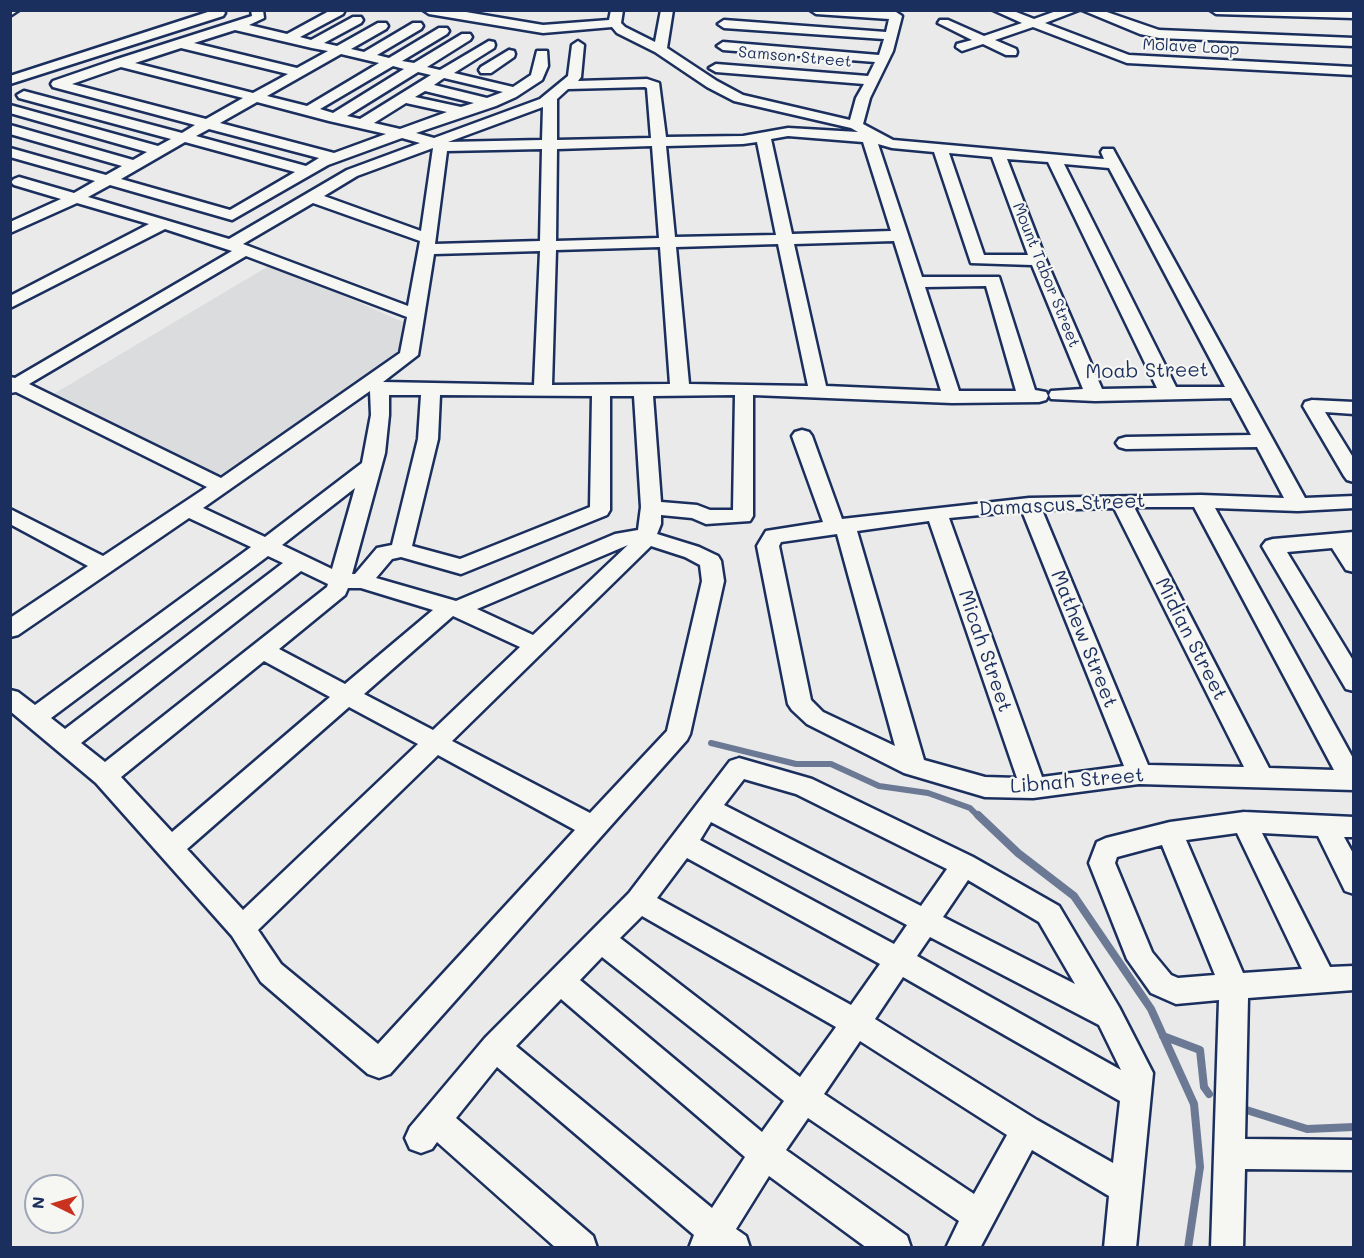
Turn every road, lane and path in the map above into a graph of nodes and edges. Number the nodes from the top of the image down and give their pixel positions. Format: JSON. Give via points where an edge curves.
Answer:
{"nodes":[{"id":1,"x":502,"y":10,"type":"edge"},
{"id":2,"x":667,"y":10,"type":"edge"},
{"id":3,"x":725,"y":10,"type":"edge"},
{"id":4,"x":816,"y":10,"type":"edge"},
{"id":5,"x":999,"y":10,"type":"edge"},
{"id":6,"x":1073,"y":10,"type":"edge"},
{"id":7,"x":1088,"y":10,"type":"edge"},
{"id":8,"x":1216,"y":10,"type":"edge"},
{"id":9,"x":339,"y":11,"type":"edge"},
{"id":10,"x":435,"y":11,"type":"edge"},
{"id":11,"x":214,"y":12,"type":"edge"},
{"id":12,"x":1353,"y":14,"type":"edge"},
{"id":13,"x":260,"y":15,"type":"edge"},
{"id":14,"x":616,"y":17,"type":"edge"},
{"id":15,"x":357,"y":20,"type":"dead end"},
{"id":16,"x":483,"y":21,"type":"junction"},
{"id":17,"x":1032,"y":23,"type":"junction"},
{"id":18,"x":236,"y":24,"type":"junction"},
{"id":19,"x":283,"y":24,"type":"dead end"},
{"id":20,"x":724,"y":24,"type":"junction"},
{"id":21,"x":944,"y":24,"type":"dead end"},
{"id":22,"x":382,"y":26,"type":"dead end"},
{"id":23,"x":417,"y":26,"type":"dead end"},
{"id":24,"x":442,"y":31,"type":"dead end"},
{"id":25,"x":266,"y":33,"type":"junction"},
{"id":26,"x":889,"y":36,"type":"junction"},
{"id":27,"x":466,"y":37,"type":"dead end"},
{"id":28,"x":289,"y":38,"type":"junction"},
{"id":29,"x":982,"y":39,"type":"junction"},
{"id":30,"x":1353,"y":42,"type":"edge"},
{"id":31,"x":178,"y":43,"type":"junction"},
{"id":32,"x":312,"y":44,"type":"junction"},
{"id":33,"x":489,"y":45,"type":"dead end"},
{"id":34,"x":578,"y":45,"type":"dead end"},
{"id":35,"x":723,"y":46,"type":"junction"},
{"id":36,"x":962,"y":47,"type":"dead end"},
{"id":37,"x":660,"y":49,"type":"junction"},
{"id":38,"x":339,"y":50,"type":"junction"},
{"id":39,"x":1011,"y":52,"type":"dead end"},
{"id":40,"x":509,"y":54,"type":"dead end"},
{"id":41,"x":366,"y":56,"type":"junction"},
{"id":42,"x":882,"y":58,"type":"junction"},
{"id":43,"x":390,"y":61,"type":"junction"},
{"id":44,"x":119,"y":63,"type":"junction"},
{"id":45,"x":459,"y":63,"type":"junction"},
{"id":46,"x":529,"y":64,"type":"dead end"},
{"id":47,"x":417,"y":67,"type":"junction"},
{"id":48,"x":716,"y":68,"type":"junction"},
{"id":49,"x":486,"y":70,"type":"junction"},
{"id":50,"x":1353,"y":71,"type":"edge"},
{"id":51,"x":297,"y":72,"type":"junction"},
{"id":52,"x":774,"y":72,"type":"junction"},
{"id":53,"x":443,"y":74,"type":"junction"},
{"id":54,"x":10,"y":80,"type":"edge"},
{"id":55,"x":532,"y":80,"type":"junction"},
{"id":56,"x":870,"y":80,"type":"junction"},
{"id":57,"x":58,"y":84,"type":"junction"},
{"id":58,"x":712,"y":84,"type":"junction"},
{"id":59,"x":567,"y":85,"type":"junction"},
{"id":60,"x":423,"y":86,"type":"junction"},
{"id":61,"x":515,"y":91,"type":"junction"},
{"id":62,"x":832,"y":91,"type":"dead end"},
{"id":63,"x":17,"y":97,"type":"edge"},
{"id":64,"x":253,"y":98,"type":"junction"},
{"id":65,"x":404,"y":98,"type":"junction"},
{"id":66,"x":550,"y":98,"type":"junction"},
{"id":67,"x":491,"y":103,"type":"junction"},
{"id":68,"x":10,"y":109,"type":"edge"},
{"id":69,"x":384,"y":110,"type":"junction"},
{"id":70,"x":308,"y":111,"type":"junction"},
{"id":71,"x":464,"y":112,"type":"junction"},
{"id":72,"x":334,"y":118,"type":"junction"},
{"id":73,"x":436,"y":123,"type":"junction"},
{"id":74,"x":208,"y":124,"type":"junction"},
{"id":75,"x":362,"y":124,"type":"junction"},
{"id":76,"x":856,"y":125,"type":"junction"},
{"id":77,"x":10,"y":129,"type":"edge"},
{"id":78,"x":403,"y":134,"type":"junction"},
{"id":79,"x":763,"y":136,"type":"junction"},
{"id":80,"x":184,"y":137,"type":"junction"},
{"id":81,"x":657,"y":142,"type":"junction"},
{"id":82,"x":551,"y":144,"type":"junction"},
{"id":83,"x":439,"y":145,"type":"junction"},
{"id":84,"x":941,"y":150,"type":"junction"},
{"id":85,"x":159,"y":151,"type":"junction"},
{"id":86,"x":10,"y":152,"type":"edge"},
{"id":87,"x":998,"y":154,"type":"junction"},
{"id":88,"x":335,"y":158,"type":"junction"},
{"id":89,"x":1054,"y":159,"type":"junction"},
{"id":90,"x":135,"y":165,"type":"junction"},
{"id":91,"x":309,"y":171,"type":"junction"},
{"id":92,"x":108,"y":180,"type":"junction"},
{"id":93,"x":19,"y":182,"type":"dead end"},
{"id":94,"x":312,"y":197,"type":"junction"},
{"id":95,"x":74,"y":199,"type":"junction"},
{"id":96,"x":164,"y":223,"type":"junction"},
{"id":97,"x":10,"y":228,"type":"edge"},
{"id":98,"x":900,"y":236,"type":"junction"},
{"id":99,"x":784,"y":239,"type":"junction"},
{"id":100,"x":667,"y":242,"type":"junction"},
{"id":101,"x":427,"y":244,"type":"junction"},
{"id":102,"x":547,"y":246,"type":"junction"},
{"id":103,"x":237,"y":248,"type":"junction"},
{"id":104,"x":1038,"y":260,"type":"junction"},
{"id":105,"x":915,"y":282,"type":"junction"},
{"id":106,"x":10,"y":303,"type":"edge"},
{"id":107,"x":416,"y":315,"type":"junction"},
{"id":108,"x":12,"y":385,"type":"edge"},
{"id":109,"x":375,"y":385,"type":"junction"},
{"id":110,"x":680,"y":389,"type":"junction"},
{"id":111,"x":744,"y":389,"type":"junction"},
{"id":112,"x":431,"y":390,"type":"junction"},
{"id":113,"x":601,"y":390,"type":"junction"},
{"id":114,"x":643,"y":390,"type":"junction"},
{"id":115,"x":543,"y":391,"type":"junction"},
{"id":116,"x":818,"y":392,"type":"junction"},
{"id":117,"x":1238,"y":392,"type":"junction"},
{"id":118,"x":1169,"y":393,"type":"junction"},
{"id":119,"x":1095,"y":395,"type":"junction"},
{"id":120,"x":1041,"y":396,"type":"junction"},
{"id":121,"x":952,"y":397,"type":"junction"},
{"id":122,"x":1353,"y":408,"type":"edge"},
{"id":123,"x":802,"y":436,"type":"dead end"},
{"id":124,"x":1262,"y":441,"type":"junction"},
{"id":125,"x":1126,"y":443,"type":"dead end"},
{"id":126,"x":371,"y":466,"type":"junction"},
{"id":127,"x":1353,"y":476,"type":"edge"},
{"id":128,"x":222,"y":486,"type":"junction"},
{"id":129,"x":1121,"y":501,"type":"junction"},
{"id":130,"x":1201,"y":501,"type":"junction"},
{"id":131,"x":1353,"y":502,"type":"edge"},
{"id":132,"x":1029,"y":504,"type":"junction"},
{"id":133,"x":1298,"y":506,"type":"junction"},
{"id":134,"x":651,"y":507,"type":"junction"},
{"id":135,"x":188,"y":509,"type":"junction"},
{"id":136,"x":937,"y":513,"type":"junction"},
{"id":137,"x":10,"y":515,"type":"edge"},
{"id":138,"x":840,"y":526,"type":"junction"},
{"id":139,"x":646,"y":538,"type":"junction"},
{"id":140,"x":1346,"y":540,"type":"edge"},
{"id":141,"x":770,"y":541,"type":"joint"},
{"id":142,"x":267,"y":546,"type":"junction"},
{"id":143,"x":401,"y":550,"type":"junction"},
{"id":144,"x":299,"y":562,"type":"junction"},
{"id":145,"x":1353,"y":565,"type":"edge"},
{"id":146,"x":105,"y":566,"type":"junction"},
{"id":147,"x":339,"y":581,"type":"junction"},
{"id":148,"x":361,"y":581,"type":"junction"},
{"id":149,"x":453,"y":608,"type":"junction"},
{"id":150,"x":10,"y":629,"type":"edge"},
{"id":151,"x":537,"y":646,"type":"junction"},
{"id":152,"x":262,"y":650,"type":"junction"},
{"id":153,"x":1353,"y":680,"type":"edge"},
{"id":154,"x":348,"y":696,"type":"junction"},
{"id":155,"x":10,"y":698,"type":"edge"},
{"id":156,"x":34,"y":718,"type":"junction"},
{"id":157,"x":64,"y":743,"type":"junction"},
{"id":158,"x":435,"y":744,"type":"junction"},
{"id":159,"x":913,"y":766,"type":"junction"},
{"id":160,"x":1138,"y":774,"type":"junction"},
{"id":161,"x":105,"y":776,"type":"junction"},
{"id":162,"x":1262,"y":778,"type":"junction"},
{"id":163,"x":1353,"y":780,"type":"edge"},
{"id":164,"x":1033,"y":788,"type":"junction"},
{"id":165,"x":707,"y":808,"type":"junction"},
{"id":166,"x":1244,"y":822,"type":"junction"},
{"id":167,"x":593,"y":827,"type":"junction"},
{"id":168,"x":1353,"y":827,"type":"edge"},
{"id":169,"x":1327,"y":828,"type":"junction"},
{"id":170,"x":1170,"y":832,"type":"junction"},
{"id":171,"x":683,"y":843,"type":"junction"},
{"id":172,"x":171,"y":848,"type":"junction"},
{"id":173,"x":964,"y":865,"type":"junction"},
{"id":174,"x":1353,"y":883,"type":"edge"},
{"id":175,"x":639,"y":901,"type":"junction"},
{"id":176,"x":926,"y":921,"type":"junction"},
{"id":177,"x":242,"y":928,"type":"junction"},
{"id":178,"x":600,"y":939,"type":"junction"},
{"id":179,"x":899,"y":960,"type":"junction"},
{"id":180,"x":1353,"y":978,"type":"edge"},
{"id":181,"x":559,"y":980,"type":"junction"},
{"id":182,"x":1322,"y":980,"type":"junction"},
{"id":183,"x":1234,"y":986,"type":"junction"},
{"id":184,"x":1109,"y":1016,"type":"junction"},
{"id":185,"x":856,"y":1023,"type":"junction"},
{"id":186,"x":495,"y":1047,"type":"junction"},
{"id":187,"x":1136,"y":1094,"type":"junction"},
{"id":188,"x":804,"y":1098,"type":"junction"},
{"id":189,"x":1026,"y":1130,"type":"junction"},
{"id":190,"x":765,"y":1154,"type":"junction"},
{"id":191,"x":1230,"y":1154,"type":"junction"},
{"id":192,"x":1353,"y":1155,"type":"edge"},
{"id":193,"x":1125,"y":1187,"type":"junction"},
{"id":194,"x":979,"y":1216,"type":"junction"},
{"id":195,"x":718,"y":1243,"type":"edge"},
{"id":196,"x":1227,"y":1247,"type":"edge"},
{"id":197,"x":581,"y":1248,"type":"edge"},
{"id":198,"x":895,"y":1248,"type":"edge"},
{"id":199,"x":962,"y":1248,"type":"edge"},
{"id":200,"x":1120,"y":1248,"type":"edge"},
{"id":201,"x":1243,"y":1248,"type":"edge"}],
"edges":[{"from":1,"to":16,"type":"street"},
{"from":2,"to":37,"type":"street"},
{"from":3,"to":20,"type":"street","name":"Samson Street"},
{"from":4,"to":26,"type":"street","via":[[896,16]]},
{"from":5,"to":17,"type":"street","name":"Molave Loop"},
{"from":6,"to":17,"type":"street"},
{"from":7,"to":30,"type":"street","via":[[1159,34]]},
{"from":8,"to":12,"type":"street"},
{"from":9,"to":28,"type":"street"},
{"from":10,"to":16,"type":"street"},
{"from":11,"to":18,"type":"street"},
{"from":11,"to":54,"type":"street"},
{"from":13,"to":18,"type":"street"},
{"from":14,"to":16,"type":"street","via":[[543,29]]},
{"from":14,"to":37,"type":"street","via":[[621,30]]},
{"from":15,"to":32,"type":"street"},
{"from":17,"to":29,"type":"street"},
{"from":17,"to":50,"type":"street","name":"Molave Loop","via":[[1127,59]]},
{"from":18,"to":25,"type":"street"},
{"from":18,"to":31,"type":"street"},
{"from":19,"to":25,"type":"street"},
{"from":20,"to":26,"type":"street"},
{"from":20,"to":35,"type":"street","name":"Samson Street"},
{"from":21,"to":29,"type":"street"},
{"from":22,"to":38,"type":"street"},
{"from":23,"to":41,"type":"street"},
{"from":24,"to":43,"type":"street"},
{"from":25,"to":28,"type":"street"},
{"from":26,"to":42,"type":"street"},
{"from":27,"to":47,"type":"street"},
{"from":28,"to":32,"type":"street"},
{"from":29,"to":36,"type":"street"},
{"from":29,"to":39,"type":"street"},
{"from":31,"to":44,"type":"street"},
{"from":31,"to":51,"type":"street"},
{"from":32,"to":38,"type":"street"},
{"from":33,"to":45,"type":"street"},
{"from":34,"to":59,"type":"street","via":[[574,77]]},
{"from":35,"to":42,"type":"street"},
{"from":35,"to":48,"type":"street","name":"Samson Street"},
{"from":37,"to":58,"type":"street"},
{"from":38,"to":41,"type":"street"},
{"from":38,"to":51,"type":"street"},
{"from":40,"to":49,"type":"street"},
{"from":41,"to":43,"type":"street"},
{"from":42,"to":56,"type":"street"},
{"from":43,"to":47,"type":"street"},
{"from":43,"to":70,"type":"street"},
{"from":44,"to":57,"type":"street"},
{"from":44,"to":64,"type":"street"},
{"from":45,"to":49,"type":"street"},
{"from":45,"to":53,"type":"street"},
{"from":46,"to":55,"type":"street","via":[[542,54],[537,77]]},
{"from":47,"to":53,"type":"street"},
{"from":47,"to":72,"type":"street"},
{"from":48,"to":52,"type":"street","name":"Samson Street"},
{"from":48,"to":58,"type":"street","name":"Samson Street"},
{"from":49,"to":55,"type":"street"},
{"from":51,"to":64,"type":"street"},
{"from":52,"to":56,"type":"street","name":"Samson Street"},
{"from":52,"to":62,"type":"street","via":[[791,82]]},
{"from":53,"to":60,"type":"street"},
{"from":53,"to":61,"type":"street"},
{"from":55,"to":61,"type":"street"},
{"from":56,"to":76,"type":"street","via":[[857,97]]},
{"from":57,"to":63,"type":"street"},
{"from":57,"to":74,"type":"street"},
{"from":58,"to":76,"type":"street","via":[[739,98]]},
{"from":59,"to":66,"type":"street"},
{"from":59,"to":81,"type":"street","via":[[654,86]]},
{"from":60,"to":65,"type":"street"},
{"from":60,"to":67,"type":"street"},
{"from":61,"to":67,"type":"street"},
{"from":63,"to":80,"type":"street"},
{"from":64,"to":70,"type":"street"},
{"from":64,"to":74,"type":"street"},
{"from":65,"to":69,"type":"street"},
{"from":65,"to":71,"type":"street"},
{"from":66,"to":82,"type":"street"},
{"from":66,"to":83,"type":"street"},
{"from":67,"to":71,"type":"street"},
{"from":68,"to":85,"type":"street"},
{"from":69,"to":73,"type":"street"},
{"from":69,"to":75,"type":"street"},
{"from":70,"to":72,"type":"street"},
{"from":71,"to":73,"type":"street"},
{"from":72,"to":75,"type":"street"},
{"from":73,"to":78,"type":"street"},
{"from":74,"to":80,"type":"street"},
{"from":74,"to":88,"type":"street"},
{"from":75,"to":78,"type":"street"},
{"from":76,"to":84,"type":"street","via":[[892,144]]},
{"from":77,"to":90,"type":"street"},
{"from":78,"to":83,"type":"street"},
{"from":78,"to":88,"type":"street"},
{"from":79,"to":81,"type":"street"},
{"from":79,"to":98,"type":"street","via":[[801,132],[869,140]]},
{"from":79,"to":99,"type":"street"},
{"from":80,"to":85,"type":"street"},
{"from":80,"to":91,"type":"street"},
{"from":81,"to":82,"type":"street"},
{"from":81,"to":100,"type":"street"},
{"from":82,"to":83,"type":"street"},
{"from":82,"to":102,"type":"street"},
{"from":83,"to":94,"type":"street","via":[[352,174]]},
{"from":83,"to":101,"type":"street"},
{"from":84,"to":87,"type":"street"},
{"from":84,"to":104,"type":"street","via":[[977,260]]},
{"from":85,"to":90,"type":"street"},
{"from":86,"to":92,"type":"street"},
{"from":87,"to":89,"type":"street"},
{"from":87,"to":104,"type":"street","name":"Mount Tabor Street"},
{"from":88,"to":91,"type":"street"},
{"from":89,"to":117,"type":"street","via":[[1112,158]]},
{"from":89,"to":118,"type":"street"},
{"from":90,"to":92,"type":"street"},
{"from":91,"to":92,"type":"street","via":[[232,215]]},
{"from":92,"to":95,"type":"street"},
{"from":93,"to":95,"type":"street"},
{"from":94,"to":101,"type":"street"},
{"from":94,"to":103,"type":"street"},
{"from":95,"to":96,"type":"street"},
{"from":95,"to":97,"type":"street"},
{"from":96,"to":103,"type":"street"},
{"from":96,"to":106,"type":"street"},
{"from":98,"to":99,"type":"street"},
{"from":98,"to":105,"type":"street"},
{"from":99,"to":100,"type":"street"},
{"from":99,"to":116,"type":"street"},
{"from":100,"to":102,"type":"street"},
{"from":100,"to":110,"type":"street"},
{"from":101,"to":102,"type":"street"},
{"from":101,"to":107,"type":"street"},
{"from":102,"to":115,"type":"street"},
{"from":103,"to":107,"type":"street"},
{"from":103,"to":108,"type":"street"},
{"from":104,"to":119,"type":"street","name":"Mount Tabor Street"},
{"from":105,"to":120,"type":"street","via":[[993,281]]},
{"from":105,"to":121,"type":"street"},
{"from":107,"to":109,"type":"street","via":[[409,355]]},
{"from":108,"to":128,"type":"street"},
{"from":109,"to":112,"type":"street","name":"Moab Street"},
{"from":109,"to":126,"type":"street","via":[[380,415]]},
{"from":109,"to":128,"type":"street"},
{"from":110,"to":111,"type":"street","name":"Moab Street"},
{"from":110,"to":114,"type":"street","name":"Moab Street"},
{"from":111,"to":116,"type":"street","name":"Moab Street"},
{"from":111,"to":134,"type":"street","via":[[742,516],[706,517],[697,512]]},
{"from":112,"to":115,"type":"street","name":"Moab Street"},
{"from":112,"to":143,"type":"street","via":[[428,439]]},
{"from":113,"to":114,"type":"street","name":"Moab Street"},
{"from":113,"to":115,"type":"street","name":"Moab Street"},
{"from":113,"to":143,"type":"street","via":[[600,510],[461,567]]},
{"from":114,"to":134,"type":"street"},
{"from":116,"to":121,"type":"street","name":"Moab Street"},
{"from":117,"to":118,"type":"street","name":"Moab Street"},
{"from":117,"to":124,"type":"street"},
{"from":118,"to":119,"type":"street","name":"Moab Street"},
{"from":119,"to":120,"type":"street","name":"Moab Street"},
{"from":120,"to":121,"type":"street","name":"Moab Street"},
{"from":122,"to":127,"type":"street","via":[[1312,406]]},
{"from":123,"to":138,"type":"street"},
{"from":124,"to":125,"type":"street"},
{"from":124,"to":133,"type":"street"},
{"from":126,"to":142,"type":"street"},
{"from":126,"to":147,"type":"street"},
{"from":128,"to":135,"type":"street"},
{"from":129,"to":130,"type":"street","name":"Damascus Street"},
{"from":129,"to":132,"type":"street","name":"Damascus Street"},
{"from":129,"to":162,"type":"street","name":"Midian Street"},
{"from":130,"to":133,"type":"street","name":"Damascus Street"},
{"from":130,"to":163,"type":"street"},
{"from":131,"to":133,"type":"street","name":"Damascus Street"},
{"from":132,"to":136,"type":"street","name":"Damascus Street"},
{"from":132,"to":160,"type":"street","name":"Mathew Street"},
{"from":134,"to":139,"type":"street"},
{"from":135,"to":142,"type":"street"},
{"from":135,"to":146,"type":"street"},
{"from":136,"to":138,"type":"street","name":"Damascus Street"},
{"from":136,"to":164,"type":"street","name":"Micah Street"},
{"from":137,"to":146,"type":"street"},
{"from":138,"to":141,"type":"street","name":"Damascus Street"},
{"from":138,"to":159,"type":"street"},
{"from":139,"to":149,"type":"street","via":[[622,539]]},
{"from":139,"to":151,"type":"street"},
{"from":139,"to":167,"type":"street","via":[[710,561],[713,581],[678,734]]},
{"from":140,"to":145,"type":"street"},
{"from":140,"to":153,"type":"street","via":[[1273,546]]},
{"from":141,"to":159,"type":"street","name":"Libnah Street","via":[[800,704],[815,718]]},
{"from":142,"to":144,"type":"street"},
{"from":142,"to":156,"type":"street"},
{"from":143,"to":148,"type":"street","via":[[385,553]]},
{"from":144,"to":147,"type":"street"},
{"from":144,"to":157,"type":"street"},
{"from":146,"to":150,"type":"street"},
{"from":147,"to":148,"type":"street"},
{"from":147,"to":152,"type":"street","via":[[337,590]]},
{"from":148,"to":149,"type":"street"},
{"from":149,"to":151,"type":"street"},
{"from":149,"to":154,"type":"street"},
{"from":151,"to":158,"type":"street"},
{"from":152,"to":154,"type":"street"},
{"from":152,"to":161,"type":"street"},
{"from":154,"to":158,"type":"street"},
{"from":154,"to":172,"type":"street"},
{"from":155,"to":156,"type":"street"},
{"from":156,"to":157,"type":"street"},
{"from":157,"to":161,"type":"street"},
{"from":158,"to":167,"type":"street"},
{"from":158,"to":177,"type":"street"},
{"from":159,"to":164,"type":"street","name":"Libnah Street","via":[[985,786]]},
{"from":160,"to":162,"type":"street","name":"Libnah Street"},
{"from":160,"to":164,"type":"street","name":"Libnah Street"},
{"from":161,"to":172,"type":"street"},
{"from":162,"to":163,"type":"street","name":"Libnah Street"},
{"from":165,"to":171,"type":"street"},
{"from":165,"to":173,"type":"street","via":[[739,768],[803,786]]},
{"from":165,"to":176,"type":"street"},
{"from":166,"to":169,"type":"street"},
{"from":166,"to":170,"type":"street"},
{"from":166,"to":182,"type":"street"},
{"from":167,"to":177,"type":"street","via":[[379,1065],[271,973]]},
{"from":168,"to":169,"type":"street"},
{"from":169,"to":174,"type":"street"},
{"from":170,"to":183,"type":"street"},
{"from":170,"to":183,"type":"street","via":[[1106,849],[1102,863],[1137,948],[1161,984],[1176,991]]},
{"from":171,"to":175,"type":"street"},
{"from":171,"to":179,"type":"street"},
{"from":172,"to":177,"type":"street"},
{"from":173,"to":176,"type":"street"},
{"from":173,"to":184,"type":"street","via":[[1048,914]]},
{"from":175,"to":178,"type":"street"},
{"from":175,"to":185,"type":"street"},
{"from":176,"to":179,"type":"street"},
{"from":176,"to":184,"type":"street"},
{"from":178,"to":181,"type":"street"},
{"from":178,"to":188,"type":"street"},
{"from":179,"to":185,"type":"street"},
{"from":179,"to":187,"type":"street"},
{"from":180,"to":182,"type":"street"},
{"from":181,"to":186,"type":"street"},
{"from":181,"to":190,"type":"street"},
{"from":182,"to":183,"type":"street"},
{"from":183,"to":191,"type":"street"},
{"from":184,"to":187,"type":"street","via":[[1138,1073]]},
{"from":185,"to":188,"type":"street"},
{"from":185,"to":189,"type":"street"},
{"from":186,"to":195,"type":"street"},
{"from":186,"to":197,"type":"street","via":[[428,1130]]},
{"from":187,"to":193,"type":"street"},
{"from":188,"to":190,"type":"street"},
{"from":188,"to":194,"type":"street"},
{"from":189,"to":193,"type":"street"},
{"from":189,"to":194,"type":"street"},
{"from":190,"to":195,"type":"street"},
{"from":190,"to":198,"type":"street"},
{"from":191,"to":192,"type":"street"},
{"from":191,"to":196,"type":"street"},
{"from":193,"to":200,"type":"street"},
{"from":194,"to":199,"type":"street"},
{"from":196,"to":201,"type":"street"}]}
